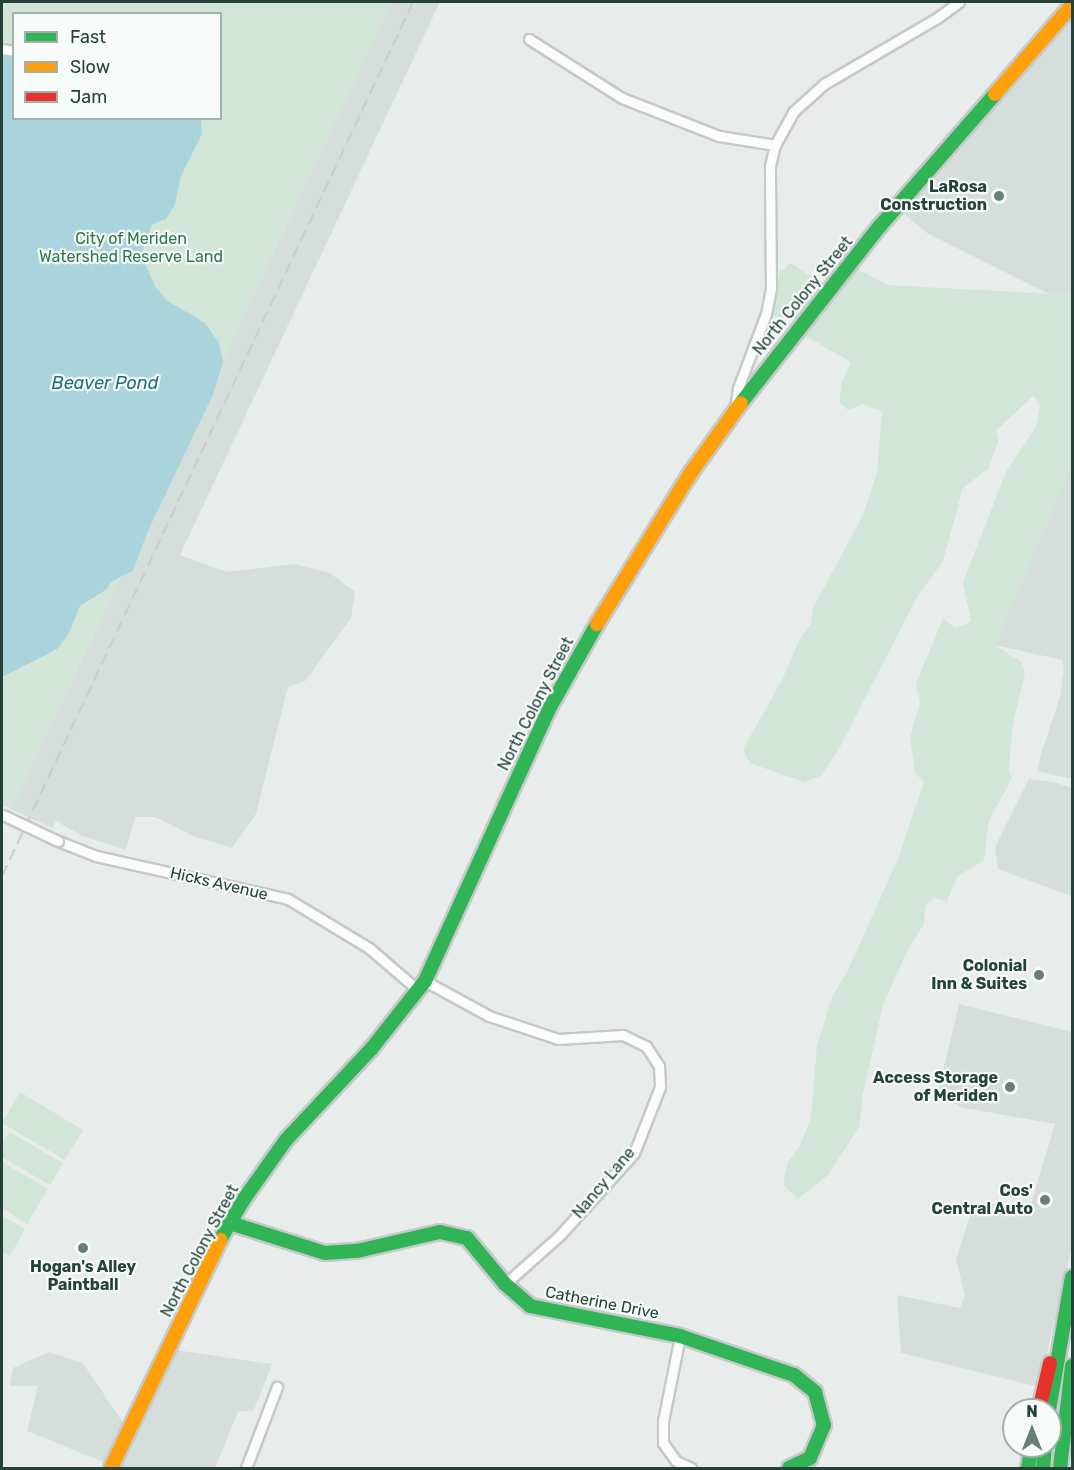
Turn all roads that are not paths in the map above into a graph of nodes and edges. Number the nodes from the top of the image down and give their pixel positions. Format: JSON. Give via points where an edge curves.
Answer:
{"nodes":[{"id":1,"x":959,"y":2,"type":"edge"},
{"id":2,"x":1072,"y":5,"type":"edge"},
{"id":3,"x":529,"y":39,"type":"dead end"},
{"id":4,"x":775,"y":145,"type":"junction"},
{"id":5,"x":735,"y":410,"type":"junction"},
{"id":6,"x":2,"y":814,"type":"edge"},
{"id":7,"x":421,"y":985,"type":"junction"},
{"id":8,"x":230,"y":1223,"type":"junction"},
{"id":9,"x":1072,"y":1278,"type":"edge"},
{"id":10,"x":505,"y":1284,"type":"junction"},
{"id":11,"x":680,"y":1336,"type":"junction"},
{"id":12,"x":1060,"y":1338,"type":"junction"},
{"id":13,"x":1072,"y":1366,"type":"edge"},
{"id":14,"x":277,"y":1387,"type":"dead end"},
{"id":15,"x":1042,"y":1398,"type":"edge"},
{"id":16,"x":1051,"y":1398,"type":"edge"},
{"id":17,"x":111,"y":1468,"type":"edge"},
{"id":18,"x":246,"y":1468,"type":"edge"},
{"id":19,"x":691,"y":1468,"type":"edge"},
{"id":20,"x":789,"y":1468,"type":"edge"},
{"id":21,"x":1060,"y":1468,"type":"edge"}],
"edges":[{"from":1,"to":4,"type":"street","via":[[824,84],[794,112]]},
{"from":2,"to":5,"type":"main road","name":"North Colony Street","via":[[880,226]]},
{"from":3,"to":4,"type":"street","via":[[622,98],[719,136]]},
{"from":4,"to":5,"type":"street","via":[[770,166],[771,289],[766,314],[738,388]]},
{"from":5,"to":7,"type":"main road","name":"North Colony Street","via":[[617,588],[549,709]]},
{"from":6,"to":7,"type":"street","name":"Hicks Avenue","bridge":true,"via":[[96,856],[288,899]]},
{"from":7,"to":8,"type":"main road","name":"North Colony Street","via":[[372,1048],[286,1140]]},
{"from":7,"to":10,"type":"street","name":"Nancy Lane","via":[[489,1016],[558,1039],[623,1035],[646,1046],[659,1066],[660,1087],[634,1152],[560,1235]]},
{"from":8,"to":10,"type":"main road","name":"Catherine Drive","via":[[311,1250],[340,1253],[440,1232],[466,1238]]},
{"from":8,"to":17,"type":"main road","name":"North Colony Street"},
{"from":9,"to":12,"type":"main road"},
{"from":10,"to":11,"type":"main road","name":"Catherine Drive","via":[[530,1306]]},
{"from":11,"to":19,"type":"street","via":[[663,1420],[663,1443],[676,1461]]},
{"from":11,"to":20,"type":"main road","name":"Catherine Drive","via":[[794,1375],[815,1392],[824,1425],[810,1458]]},
{"from":12,"to":15,"type":"main road","via":[[1051,1357]]},
{"from":12,"to":16,"type":"main road"},
{"from":13,"to":21,"type":"main road"},
{"from":14,"to":18,"type":"street"}]}
